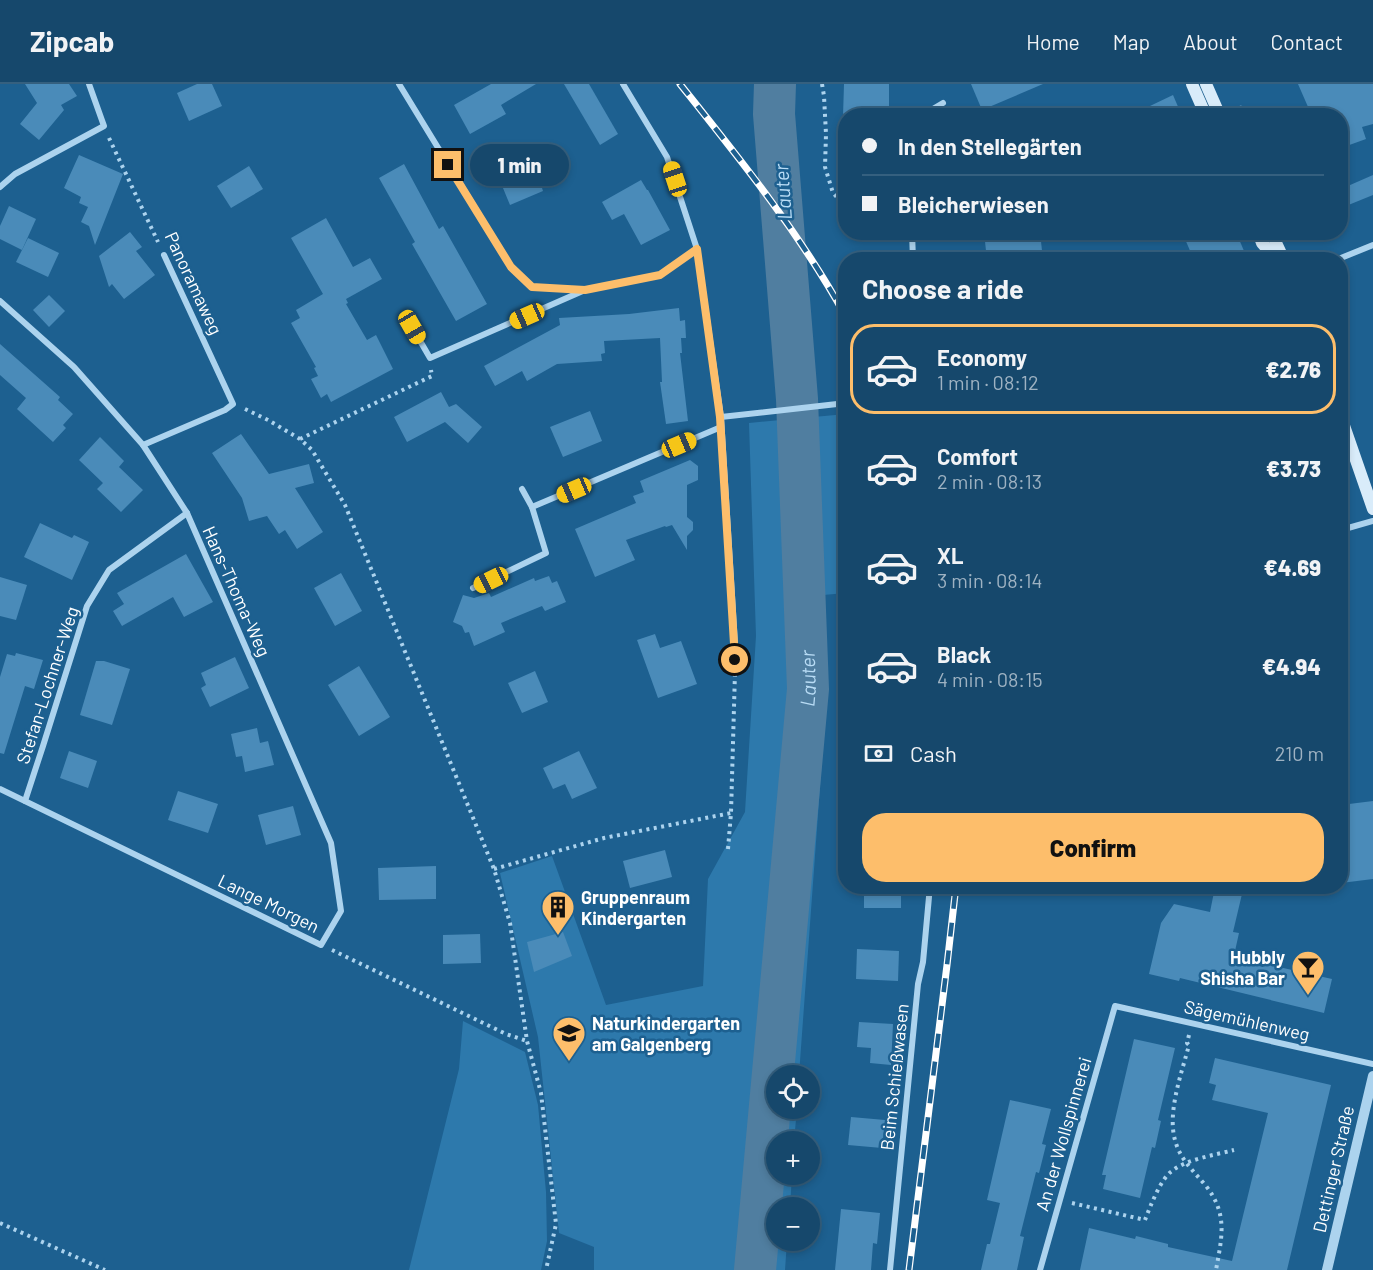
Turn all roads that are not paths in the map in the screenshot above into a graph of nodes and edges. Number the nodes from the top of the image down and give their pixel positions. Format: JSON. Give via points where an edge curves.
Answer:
{"nodes":[{"id":1,"x":89,"y":84,"type":"edge"},
{"id":2,"x":399,"y":84,"type":"edge"},
{"id":3,"x":623,"y":84,"type":"edge"},
{"id":4,"x":1192,"y":84,"type":"edge"},
{"id":5,"x":1206,"y":84,"type":"edge"},
{"id":6,"x":943,"y":103,"type":"dead end"},
{"id":7,"x":935,"y":108,"type":"edge"},
{"id":8,"x":1202,"y":108,"type":"edge"},
{"id":9,"x":1216,"y":108,"type":"edge"},
{"id":10,"x":0,"y":187,"type":"edge"},
{"id":11,"x":1261,"y":240,"type":"edge"},
{"id":12,"x":1373,"y":245,"type":"edge"},
{"id":13,"x":697,"y":249,"type":"junction"},
{"id":14,"x":1270,"y":252,"type":"edge"},
{"id":15,"x":164,"y":255,"type":"road end"},
{"id":16,"x":1348,"y":255,"type":"edge"},
{"id":17,"x":585,"y":290,"type":"junction"},
{"id":18,"x":0,"y":301,"type":"edge"},
{"id":19,"x":412,"y":327,"type":"dead end"},
{"id":20,"x":838,"y":405,"type":"edge"},
{"id":21,"x":720,"y":417,"type":"junction"},
{"id":22,"x":721,"y":427,"type":"junction"},
{"id":23,"x":1348,"y":437,"type":"edge"},
{"id":24,"x":143,"y":445,"type":"junction"},
{"id":25,"x":522,"y":489,"type":"dead end"},
{"id":26,"x":532,"y":507,"type":"junction"},
{"id":27,"x":1373,"y":509,"type":"edge"},
{"id":28,"x":187,"y":513,"type":"junction"},
{"id":29,"x":1373,"y":521,"type":"edge"},
{"id":30,"x":1348,"y":528,"type":"edge"},
{"id":31,"x":473,"y":588,"type":"dead end"},
{"id":32,"x":735,"y":660,"type":"road end"},
{"id":33,"x":0,"y":789,"type":"edge"},
{"id":34,"x":25,"y":801,"type":"junction"},
{"id":35,"x":929,"y":894,"type":"edge"},
{"id":36,"x":321,"y":945,"type":"joint"},
{"id":37,"x":1115,"y":1006,"type":"joint"},
{"id":38,"x":1373,"y":1064,"type":"edge"},
{"id":39,"x":1373,"y":1076,"type":"edge"},
{"id":40,"x":890,"y":1270,"type":"edge"},
{"id":41,"x":1040,"y":1270,"type":"edge"},
{"id":42,"x":1327,"y":1270,"type":"edge"}],
"edges":[{"from":1,"to":10,"type":"street","via":[[104,126],[15,174]]},
{"from":2,"to":17,"type":"street","via":[[511,267],[532,287]]},
{"from":3,"to":13,"type":"street","via":[[667,157]]},
{"from":4,"to":8,"type":"main road"},
{"from":5,"to":9,"type":"main road"},
{"from":6,"to":7,"type":"street"},
{"from":11,"to":14,"type":"main road"},
{"from":12,"to":16,"type":"street"},
{"from":13,"to":17,"type":"street","via":[[660,275]]},
{"from":13,"to":21,"type":"street"},
{"from":15,"to":24,"type":"street","name":"Panoramaweg","via":[[233,404],[225,411]]},
{"from":17,"to":19,"type":"street","via":[[430,358]]},
{"from":18,"to":24,"type":"street","name":"Hans-Thoma-Weg","via":[[74,367]]},
{"from":20,"to":21,"type":"street"},
{"from":21,"to":22,"type":"street"},
{"from":22,"to":26,"type":"street"},
{"from":22,"to":32,"type":"street"},
{"from":23,"to":27,"type":"main road"},
{"from":24,"to":28,"type":"street","name":"Hans-Thoma-Weg"},
{"from":25,"to":26,"type":"street"},
{"from":26,"to":31,"type":"street","via":[[546,553]]},
{"from":28,"to":34,"type":"street","name":"Stefan-Lochner-Weg","via":[[109,570],[87,606]]},
{"from":28,"to":36,"type":"street","name":"Hans-Thoma-Weg","via":[[331,843],[341,911]]},
{"from":29,"to":30,"type":"street"},
{"from":33,"to":34,"type":"street","name":"Lange Morgen"},
{"from":34,"to":36,"type":"street","name":"Lange Morgen"},
{"from":35,"to":40,"type":"street","name":"Beim Schießwasen"},
{"from":37,"to":38,"type":"street","name":"Sägemühlenweg"},
{"from":37,"to":41,"type":"street","name":"An der Wollspinnerei"},
{"from":39,"to":42,"type":"street","name":"Dettinger Straße"}]}
